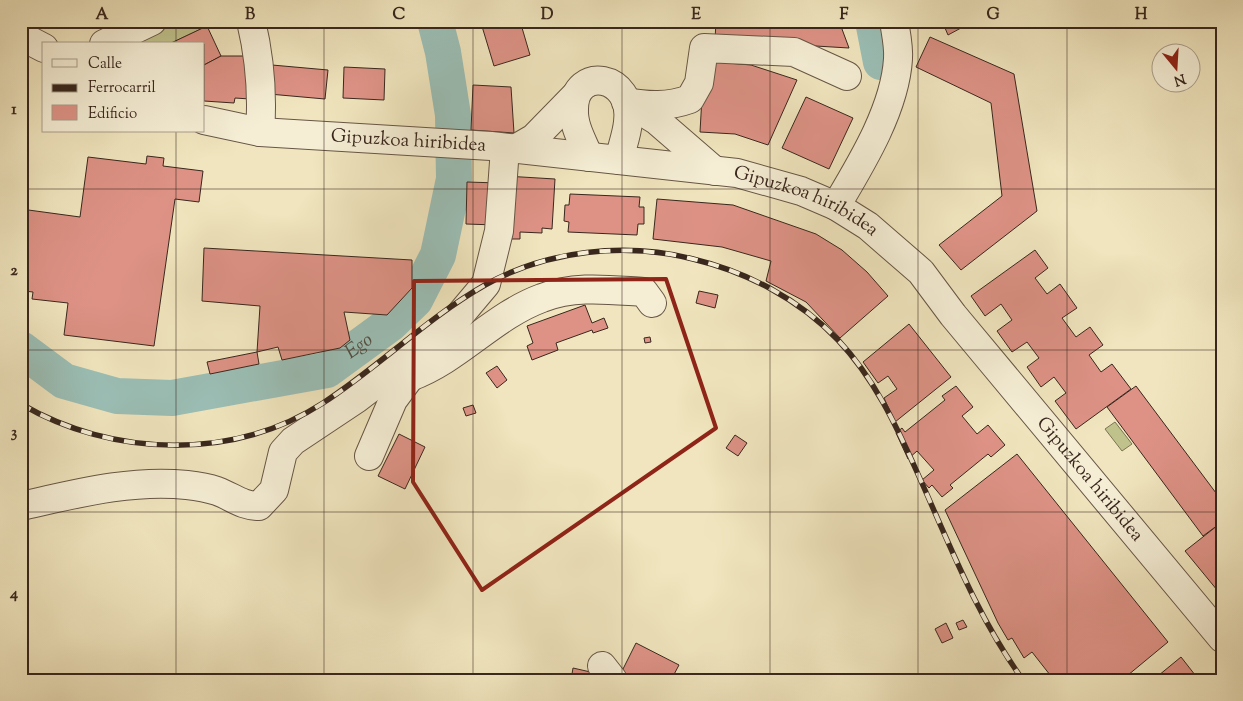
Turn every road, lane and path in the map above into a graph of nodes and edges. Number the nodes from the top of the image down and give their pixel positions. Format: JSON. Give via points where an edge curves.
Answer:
{"nodes":[{"id":1,"x":152,"y":21,"type":"edge"},
{"id":2,"x":251,"y":21,"type":"edge"},
{"id":3,"x":894,"y":21,"type":"edge"},
{"id":4,"x":108,"y":42,"type":"edge"},
{"id":5,"x":847,"y":76,"type":"dead end"},
{"id":6,"x":575,"y":96,"type":"junction"},
{"id":7,"x":626,"y":102,"type":"junction"},
{"id":8,"x":205,"y":120,"type":"edge"},
{"id":9,"x":260,"y":132,"type":"junction"},
{"id":10,"x":499,"y":148,"type":"junction"},
{"id":11,"x":589,"y":157,"type":"junction"},
{"id":12,"x":619,"y":160,"type":"junction"},
{"id":13,"x":715,"y":170,"type":"junction"},
{"id":14,"x":836,"y":206,"type":"junction"},
{"id":15,"x":652,"y":303,"type":"dead end"},
{"id":16,"x":449,"y":328,"type":"junction"},
{"id":17,"x":410,"y":376,"type":"junction"},
{"id":18,"x":369,"y":456,"type":"dead end"},
{"id":19,"x":21,"y":506,"type":"edge"},
{"id":20,"x":1222,"y":638,"type":"edge"}],
"edges":[{"from":1,"to":4,"type":"street"},
{"from":2,"to":9,"type":"street","via":[[262,82]]},
{"from":3,"to":14,"type":"street","via":[[898,58],[893,92],[853,178]]},
{"from":5,"to":7,"type":"street","via":[[794,52],[704,48],[699,83],[690,99],[672,105]]},
{"from":6,"to":7,"type":"street","via":[[582,86],[608,80],[619,87]]},
{"from":6,"to":10,"type":"street","via":[[534,138]]},
{"from":6,"to":11,"type":"street","via":[[576,124]]},
{"from":7,"to":12,"type":"street","via":[[629,120]]},
{"from":7,"to":13,"type":"street","via":[[656,120]]},
{"from":8,"to":9,"type":"street","name":"Gipuzkoa hiribidea"},
{"from":9,"to":10,"type":"street","name":"Gipuzkoa hiribidea"},
{"from":10,"to":11,"type":"street","name":"Gipuzkoa hiribidea"},
{"from":10,"to":16,"type":"street","via":[[499,231],[486,284]]},
{"from":11,"to":12,"type":"street","name":"Gipuzkoa hiribidea"},
{"from":12,"to":13,"type":"street","name":"Gipuzkoa hiribidea"},
{"from":13,"to":14,"type":"street","name":"Gipuzkoa hiribidea","via":[[801,191]]},
{"from":14,"to":20,"type":"street","name":"Gipuzkoa hiribidea","via":[[868,226],[921,272],[953,315]]},
{"from":15,"to":17,"type":"street","via":[[644,292],[588,289],[542,298],[507,316],[432,369]]},
{"from":16,"to":17,"type":"street"},
{"from":16,"to":19,"type":"street","via":[[356,399],[293,441],[283,452],[274,490],[259,506],[246,506],[217,491],[188,485],[143,483]]},
{"from":17,"to":18,"type":"street","via":[[393,400]]}]}
